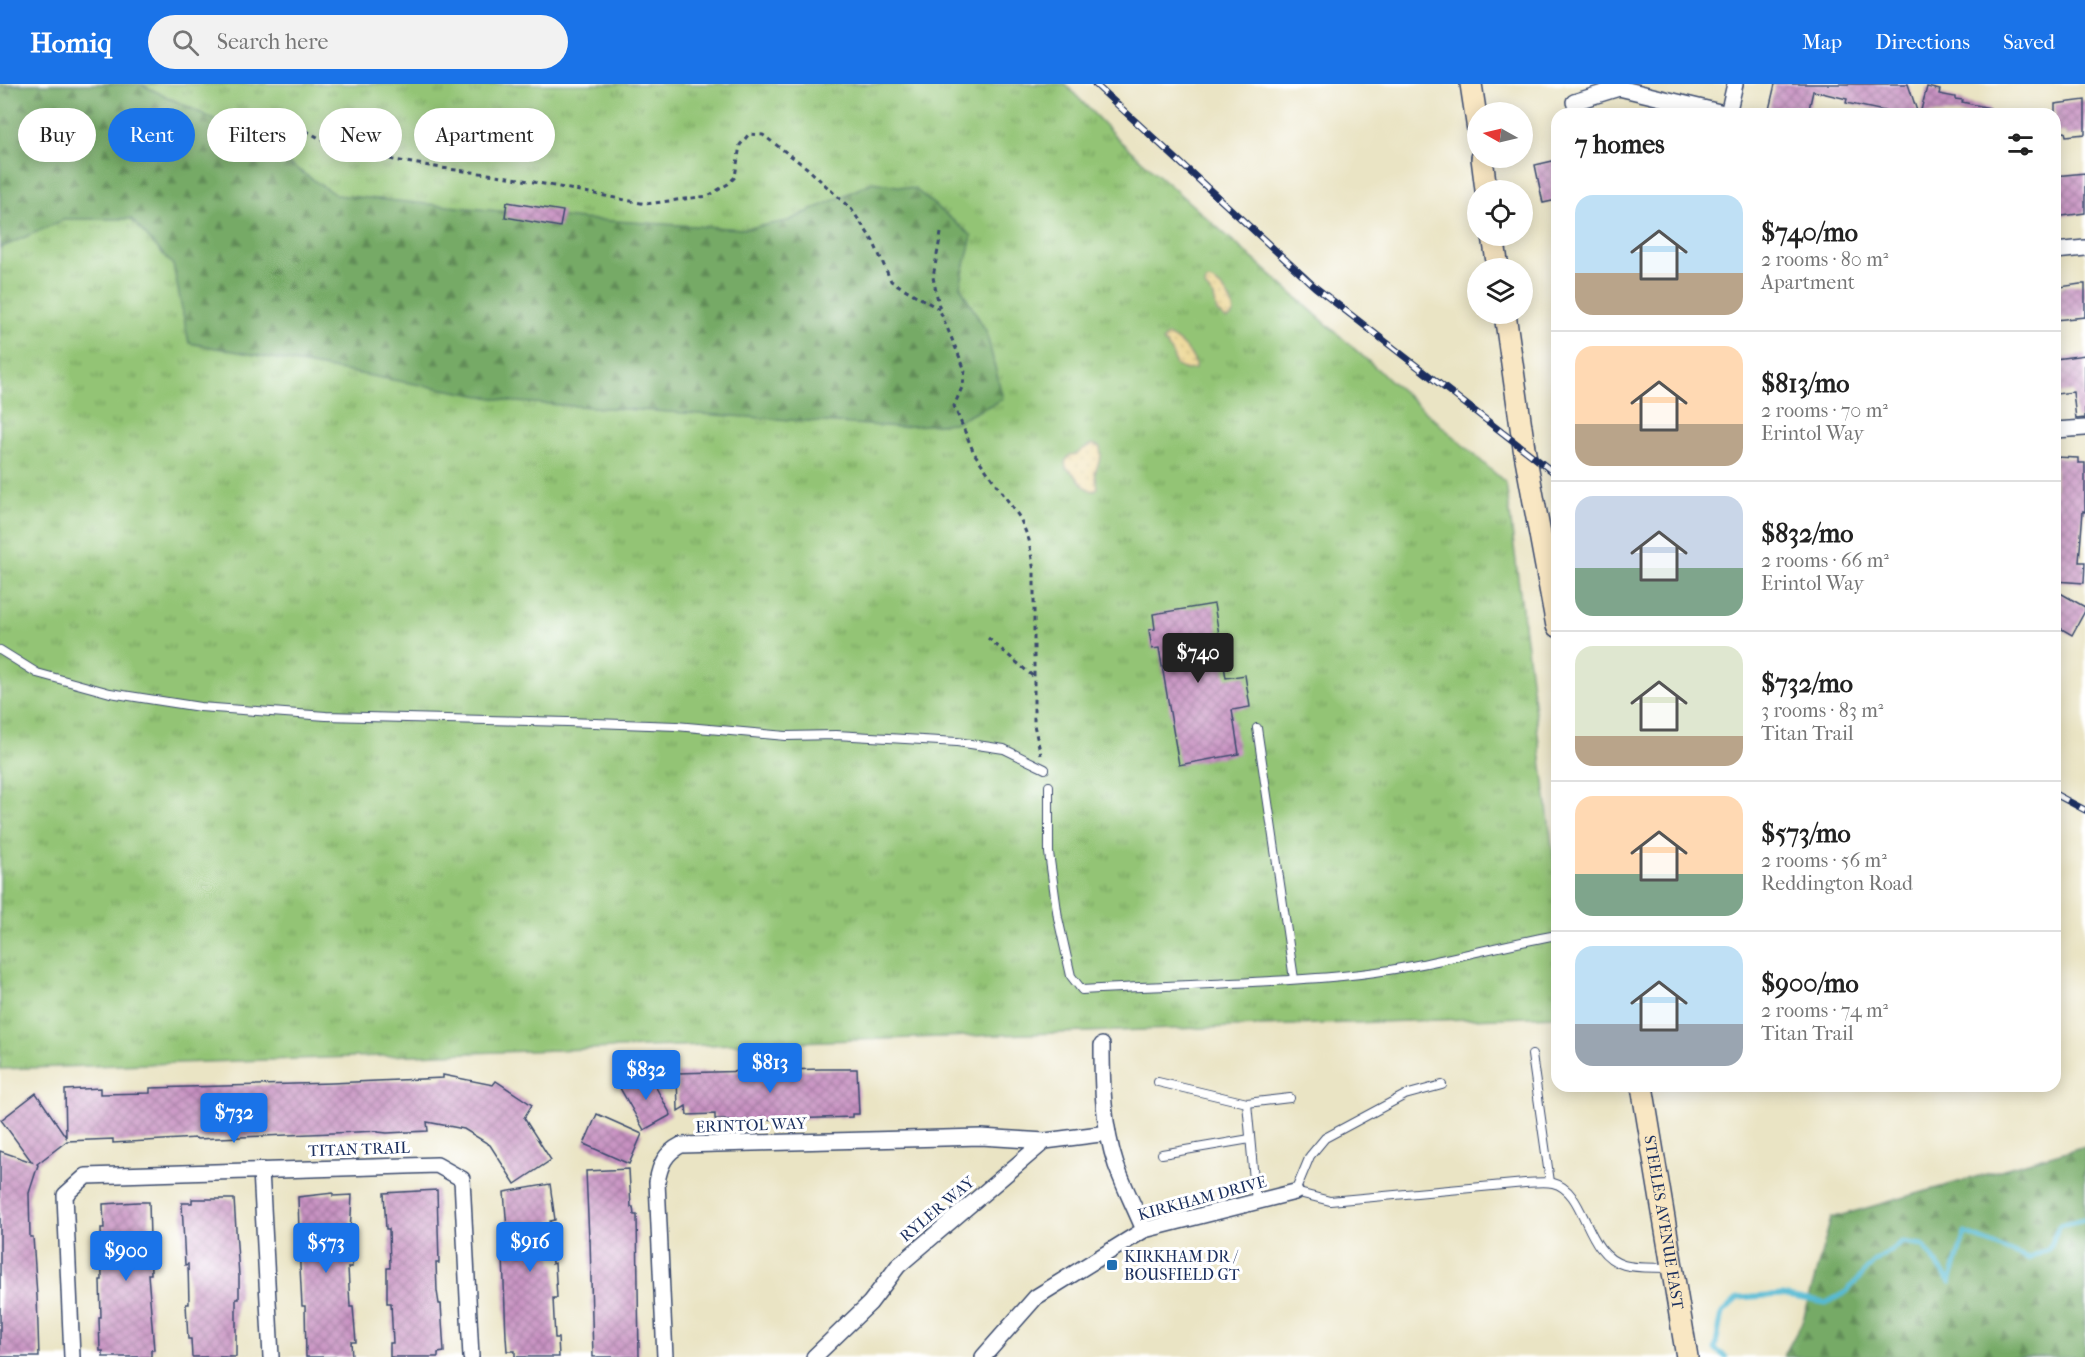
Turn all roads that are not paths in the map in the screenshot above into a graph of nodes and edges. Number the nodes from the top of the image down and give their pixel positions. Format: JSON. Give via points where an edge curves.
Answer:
{"nodes":[{"id":1,"x":1471,"y":84,"type":"edge"},
{"id":2,"x":1735,"y":84,"type":"edge"},
{"id":3,"x":1474,"y":102,"type":"edge"},
{"id":4,"x":1574,"y":102,"type":"dead end"},
{"id":5,"x":1703,"y":108,"type":"edge"},
{"id":6,"x":1729,"y":108,"type":"edge"},
{"id":7,"x":2085,"y":248,"type":"edge"},
{"id":8,"x":2061,"y":250,"type":"edge"},
{"id":9,"x":1506,"y":324,"type":"edge"},
{"id":10,"x":2085,"y":428,"type":"edge"},
{"id":11,"x":2061,"y":430,"type":"edge"},
{"id":12,"x":1551,"y":594,"type":"edge"},
{"id":13,"x":0,"y":651,"type":"edge"},
{"id":14,"x":1257,"y":728,"type":"dead end"},
{"id":15,"x":1045,"y":769,"type":"road end"},
{"id":16,"x":1049,"y":786,"type":"dead end"},
{"id":17,"x":1551,"y":936,"type":"edge"},
{"id":18,"x":1294,"y":979,"type":"junction"},
{"id":19,"x":1102,"y":1045,"type":"dead end"},
{"id":20,"x":1532,"y":1055,"type":"dead end"},
{"id":21,"x":1158,"y":1082,"type":"dead end"},
{"id":22,"x":1442,"y":1085,"type":"dead end"},
{"id":23,"x":1643,"y":1092,"type":"edge"},
{"id":24,"x":1290,"y":1098,"type":"dead end"},
{"id":25,"x":1247,"y":1103,"type":"junction"},
{"id":26,"x":1108,"y":1133,"type":"junction"},
{"id":27,"x":1250,"y":1139,"type":"junction"},
{"id":28,"x":1045,"y":1140,"type":"junction"},
{"id":29,"x":1162,"y":1154,"type":"dead end"},
{"id":30,"x":261,"y":1170,"type":"junction"},
{"id":31,"x":1550,"y":1182,"type":"junction"},
{"id":32,"x":1295,"y":1192,"type":"junction"},
{"id":33,"x":1256,"y":1202,"type":"junction"},
{"id":34,"x":1144,"y":1230,"type":"junction"},
{"id":35,"x":1672,"y":1268,"type":"junction"},
{"id":36,"x":72,"y":1357,"type":"edge"},
{"id":37,"x":271,"y":1357,"type":"edge"},
{"id":38,"x":471,"y":1357,"type":"edge"},
{"id":39,"x":665,"y":1357,"type":"edge"},
{"id":40,"x":814,"y":1357,"type":"edge"},
{"id":41,"x":983,"y":1357,"type":"edge"},
{"id":42,"x":1687,"y":1357,"type":"edge"}],
"edges":[{"from":1,"to":3,"type":"main road"},
{"from":2,"to":6,"type":"street"},
{"from":4,"to":5,"type":"street","via":[[1618,88]]},
{"from":7,"to":8,"type":"street"},
{"from":9,"to":12,"type":"main road"},
{"from":10,"to":11,"type":"street"},
{"from":13,"to":15,"type":"lane","via":[[38,673],[110,693],[200,707],[326,716],[665,726],[786,736],[957,742],[1004,748]]},
{"from":14,"to":18,"type":"lane"},
{"from":16,"to":18,"type":"lane","via":[[1049,853],[1058,918],[1071,976],[1082,990]]},
{"from":17,"to":18,"type":"lane","via":[[1442,961]]},
{"from":19,"to":26,"type":"street"},
{"from":20,"to":31,"type":"lane"},
{"from":21,"to":25,"type":"lane"},
{"from":22,"to":32,"type":"lane","via":[[1405,1095],[1325,1138],[1310,1156]]},
{"from":23,"to":35,"type":"main road","name":"STEELES AVENUE EAST"},
{"from":24,"to":25,"type":"lane"},
{"from":25,"to":27,"type":"lane"},
{"from":26,"to":28,"type":"street"},
{"from":26,"to":34,"type":"street","via":[[1116,1164]]},
{"from":27,"to":29,"type":"lane"},
{"from":27,"to":33,"type":"lane"},
{"from":28,"to":39,"type":"street","name":"ERINTOL WAY","via":[[846,1140],[681,1145],[670,1150],[657,1182]]},
{"from":28,"to":40,"type":"street","name":"RYLER WAY","via":[[898,1266],[870,1303]]},
{"from":30,"to":36,"type":"street","name":"TITAN TRAIL","via":[[86,1176],[65,1195]]},
{"from":30,"to":37,"type":"street"},
{"from":30,"to":38,"type":"street","name":"TITAN TRAIL","via":[[437,1165],[462,1179]]},
{"from":31,"to":32,"type":"lane","via":[[1330,1201]]},
{"from":31,"to":35,"type":"lane","via":[[1576,1201],[1595,1242],[1609,1257],[1623,1265]]},
{"from":32,"to":33,"type":"street","name":"KIRKHAM DRIVE"},
{"from":33,"to":34,"type":"street","name":"KIRKHAM DRIVE"},
{"from":34,"to":41,"type":"street","name":"KIRKHAM DRIVE","via":[[1036,1297]]},
{"from":35,"to":42,"type":"main road","name":"STEELES AVENUE EAST"}]}
